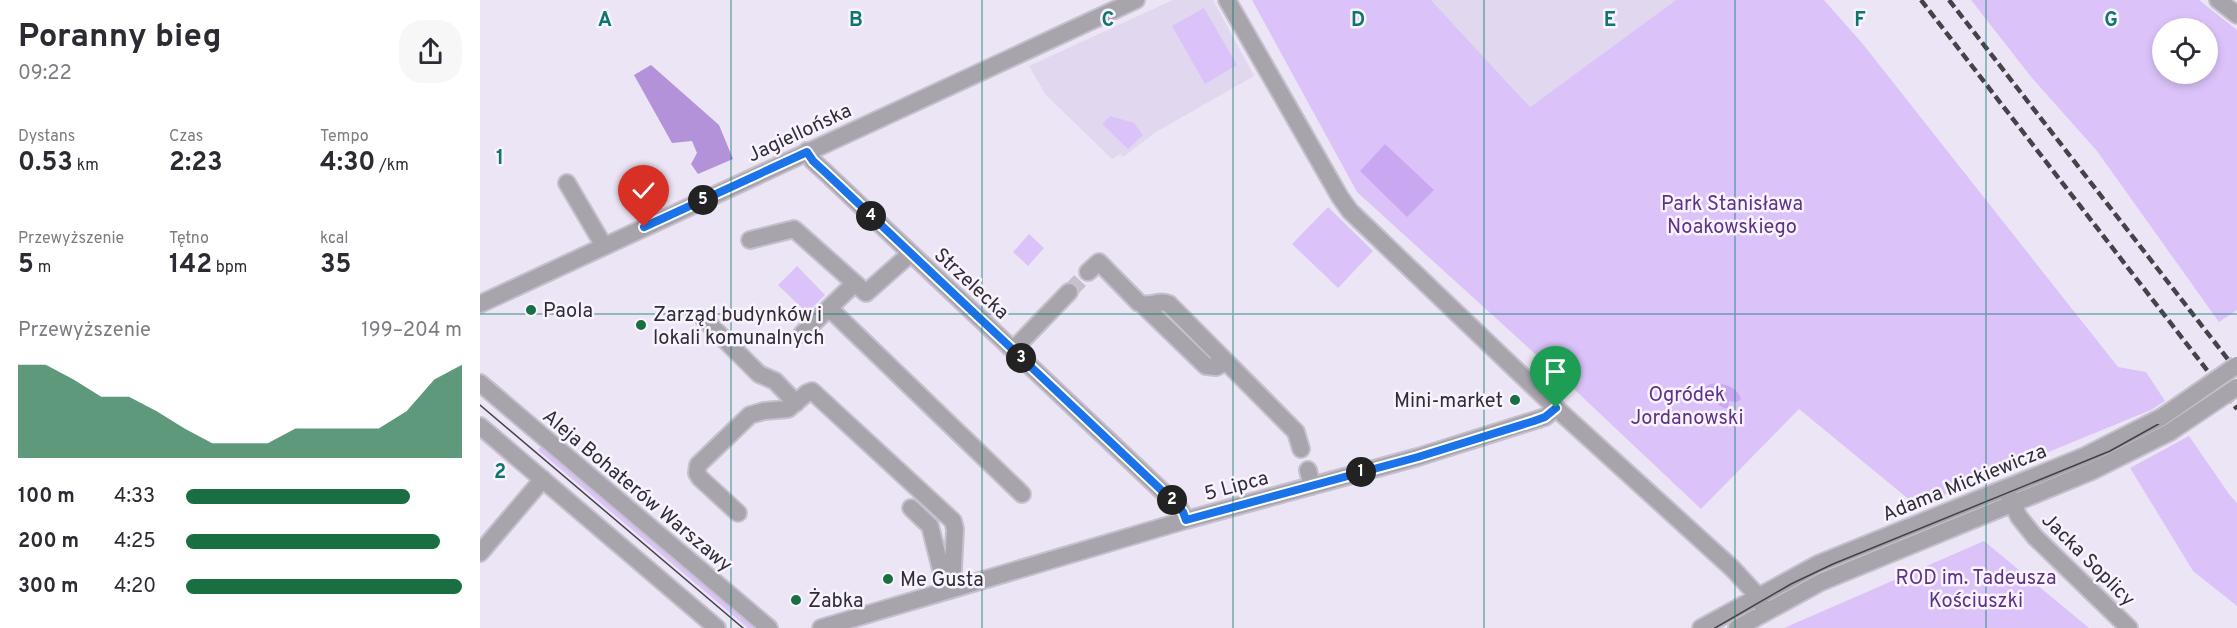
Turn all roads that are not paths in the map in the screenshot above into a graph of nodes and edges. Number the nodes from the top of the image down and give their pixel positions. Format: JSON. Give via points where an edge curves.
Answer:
{"nodes":[{"id":1,"x":1136,"y":0,"type":"edge"},
{"id":2,"x":1227,"y":0,"type":"edge"},
{"id":3,"x":807,"y":152,"type":"junction"},
{"id":4,"x":567,"y":183,"type":"dead end"},
{"id":5,"x":750,"y":240,"type":"dead end"},
{"id":6,"x":604,"y":246,"type":"junction"},
{"id":7,"x":910,"y":254,"type":"junction"},
{"id":8,"x":1088,"y":272,"type":"dead end"},
{"id":9,"x":855,"y":283,"type":"junction"},
{"id":10,"x":1069,"y":292,"type":"tunnel mouth"},
{"id":11,"x":480,"y":304,"type":"edge"},
{"id":12,"x":829,"y":308,"type":"junction"},
{"id":13,"x":704,"y":319,"type":"dead end"},
{"id":14,"x":802,"y":334,"type":"dead end"},
{"id":15,"x":1013,"y":350,"type":"junction"},
{"id":16,"x":2237,"y":365,"type":"edge"},
{"id":17,"x":480,"y":383,"type":"edge"},
{"id":18,"x":2237,"y":387,"type":"edge"},
{"id":19,"x":796,"y":403,"type":"junction"},
{"id":20,"x":1556,"y":408,"type":"junction"},
{"id":21,"x":2166,"y":424,"type":"junction"},
{"id":22,"x":480,"y":426,"type":"edge"},
{"id":23,"x":1301,"y":449,"type":"dead end"},
{"id":24,"x":543,"y":479,"type":"junction"},
{"id":25,"x":2006,"y":487,"type":"junction"},
{"id":26,"x":1023,"y":494,"type":"dead end"},
{"id":27,"x":2012,"y":504,"type":"junction"},
{"id":28,"x":911,"y":508,"type":"dead end"},
{"id":29,"x":738,"y":513,"type":"dead end"},
{"id":30,"x":1186,"y":520,"type":"junction"},
{"id":31,"x":480,"y":553,"type":"edge"},
{"id":32,"x":949,"y":589,"type":"junction"},
{"id":33,"x":1757,"y":597,"type":"junction"},
{"id":34,"x":1766,"y":612,"type":"junction"},
{"id":35,"x":715,"y":627,"type":"edge"},
{"id":36,"x":769,"y":628,"type":"edge"},
{"id":37,"x":821,"y":628,"type":"edge"},
{"id":38,"x":1701,"y":628,"type":"edge"},
{"id":39,"x":1737,"y":628,"type":"edge"},
{"id":40,"x":2129,"y":628,"type":"edge"}],
"edges":[{"from":1,"to":3,"type":"street","name":"Jagiellońska"},
{"from":2,"to":20,"type":"street","via":[[1344,202]]},
{"from":3,"to":6,"type":"street","name":"Jagiellońska"},
{"from":3,"to":7,"type":"street","name":"Strzelecka"},
{"from":4,"to":6,"type":"street"},
{"from":5,"to":9,"type":"street","via":[[794,229]]},
{"from":6,"to":11,"type":"street","name":"Jagiellońska"},
{"from":7,"to":9,"type":"street","via":[[866,293]]},
{"from":7,"to":15,"type":"street","name":"Strzelecka"},
{"from":8,"to":23,"type":"street","via":[[1099,262],[1143,304],[1169,304],[1296,432]]},
{"from":9,"to":12,"type":"street"},
{"from":10,"to":15,"type":"street"},
{"from":12,"to":14,"type":"street"},
{"from":12,"to":26,"type":"street"},
{"from":13,"to":19,"type":"street","via":[[759,374],[775,381]]},
{"from":15,"to":30,"type":"street","name":"Strzelecka","via":[[1175,503]]},
{"from":16,"to":21,"type":"street","name":"Adama Mickiewicza","bridge":true},
{"from":17,"to":36,"type":"street","name":"Aleja Bohaterów Warszawy"},
{"from":18,"to":21,"type":"street","name":"Adama Mickiewicza","bridge":true},
{"from":19,"to":29,"type":"street","via":[[786,410],[750,415],[698,465],[700,478]]},
{"from":19,"to":32,"type":"street","via":[[809,391],[815,392],[951,518],[955,529]]},
{"from":20,"to":30,"type":"street","name":"5 Lipca","via":[[1534,421],[1418,457],[1310,478]]},
{"from":20,"to":33,"type":"street","via":[[1719,555]]},
{"from":21,"to":25,"type":"street","name":"Adama Mickiewicza"},
{"from":21,"to":27,"type":"street","name":"Adama Mickiewicza","via":[[2105,465]]},
{"from":22,"to":24,"type":"street"},
{"from":24,"to":31,"type":"street"},
{"from":24,"to":35,"type":"street"},
{"from":25,"to":27,"type":"street","name":"Jacka Soplicy"},
{"from":25,"to":33,"type":"street","name":"Adama Mickiewicza","via":[[1837,556]]},
{"from":27,"to":34,"type":"street","name":"Adama Mickiewicza","via":[[1831,578]]},
{"from":27,"to":40,"type":"street","name":"Jacka Soplicy","via":[[2035,537]]},
{"from":28,"to":32,"type":"street","via":[[930,526]]},
{"from":30,"to":32,"type":"street","name":"5 Lipca"},
{"from":32,"to":37,"type":"street","name":"5 Lipca"},
{"from":33,"to":34,"type":"street"},
{"from":33,"to":38,"type":"street","name":"Adama Mickiewicza"},
{"from":34,"to":39,"type":"street","name":"Adama Mickiewicza"}]}
